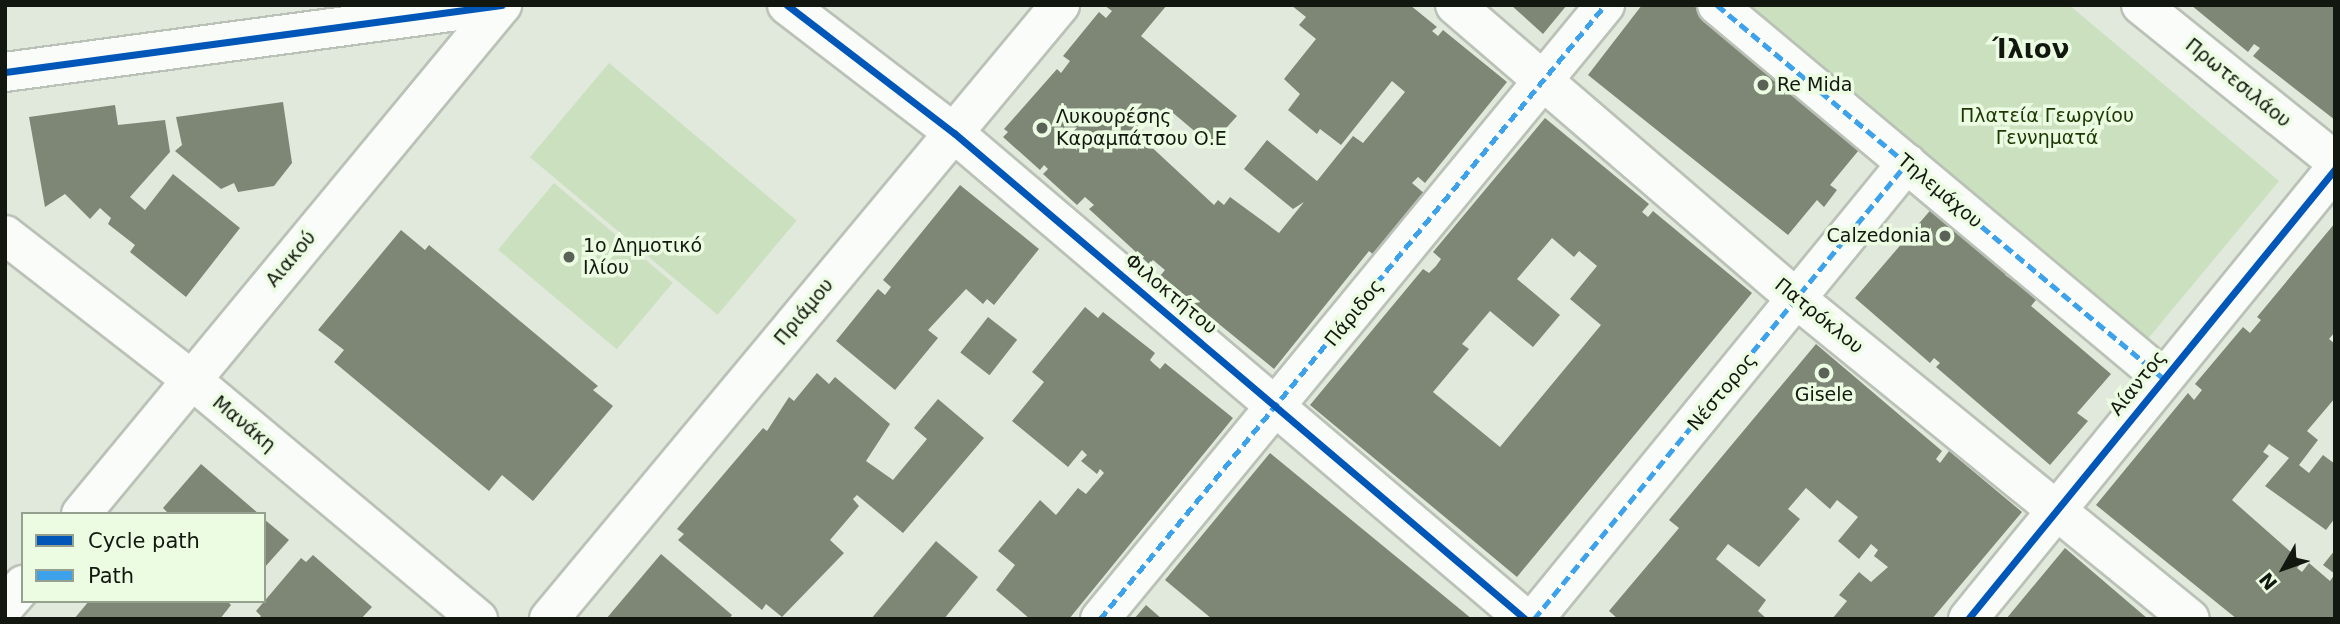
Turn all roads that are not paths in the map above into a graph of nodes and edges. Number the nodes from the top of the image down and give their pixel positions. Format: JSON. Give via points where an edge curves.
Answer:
{"nodes":[{"id":1,"x":502,"y":5,"type":"edge"},
{"id":2,"x":787,"y":5,"type":"edge"},
{"id":3,"x":1060,"y":5,"type":"edge"},
{"id":4,"x":1455,"y":5,"type":"edge"},
{"id":5,"x":1605,"y":5,"type":"edge"},
{"id":6,"x":1717,"y":5,"type":"edge"},
{"id":7,"x":2141,"y":5,"type":"edge"},
{"id":8,"x":5,"y":72,"type":"edge"},
{"id":9,"x":1542,"y":83,"type":"junction"},
{"id":10,"x":954,"y":133,"type":"junction"},
{"id":11,"x":2335,"y":161,"type":"edge"},
{"id":12,"x":1907,"y":163,"type":"junction"},
{"id":13,"x":2335,"y":169,"type":"edge"},
{"id":14,"x":5,"y":235,"type":"edge"},
{"id":15,"x":1798,"y":300,"type":"junction"},
{"id":16,"x":2163,"y":378,"type":"junction"},
{"id":17,"x":191,"y":380,"type":"junction"},
{"id":18,"x":1278,"y":405,"type":"junction"},
{"id":19,"x":2056,"y":509,"type":"junction"},
{"id":20,"x":83,"y":512,"type":"edge"},
{"id":21,"x":21,"y":586,"type":"edge"},
{"id":22,"x":5,"y":606,"type":"edge"},
{"id":23,"x":478,"y":619,"type":"edge"},
{"id":24,"x":549,"y":619,"type":"edge"},
{"id":25,"x":1100,"y":619,"type":"edge"},
{"id":26,"x":1525,"y":619,"type":"edge"},
{"id":27,"x":1534,"y":619,"type":"edge"},
{"id":28,"x":1968,"y":619,"type":"edge"},
{"id":29,"x":2190,"y":619,"type":"edge"}],
"edges":[{"from":1,"to":8,"type":"street"},
{"from":1,"to":17,"type":"street","name":"Αιακού"},
{"from":2,"to":10,"type":"street","name":"Φιλοκτήτου"},
{"from":3,"to":10,"type":"street","name":"Πριάμου"},
{"from":4,"to":9,"type":"street","name":"Πατρόκλου"},
{"from":5,"to":9,"type":"street","name":"Πάριδος"},
{"from":6,"to":12,"type":"street","name":"Τηλεμάχου"},
{"from":7,"to":11,"type":"street","name":"Πρωτεσιλάου"},
{"from":9,"to":15,"type":"street","name":"Πατρόκλου"},
{"from":9,"to":18,"type":"street","name":"Πάριδος"},
{"from":10,"to":18,"type":"street","name":"Φιλοκτήτου"},
{"from":10,"to":24,"type":"street","name":"Πριάμου"},
{"from":12,"to":15,"type":"street","name":"Νέστορος"},
{"from":12,"to":16,"type":"street","name":"Τηλεμάχου"},
{"from":13,"to":16,"type":"street","name":"Αίαντος"},
{"from":14,"to":17,"type":"street","name":"Μανάκη"},
{"from":15,"to":19,"type":"street","name":"Πατρόκλου"},
{"from":15,"to":27,"type":"street","name":"Νέστορος"},
{"from":16,"to":19,"type":"street","name":"Αίαντος"},
{"from":17,"to":20,"type":"street","name":"Αιακού"},
{"from":17,"to":23,"type":"street","name":"Μανάκη"},
{"from":18,"to":25,"type":"street","name":"Πάριδος"},
{"from":18,"to":26,"type":"street","name":"Φιλοκτήτου"},
{"from":19,"to":28,"type":"street","name":"Αίαντος"},
{"from":19,"to":29,"type":"street","name":"Πατρόκλου"},
{"from":21,"to":22,"type":"street"}]}
